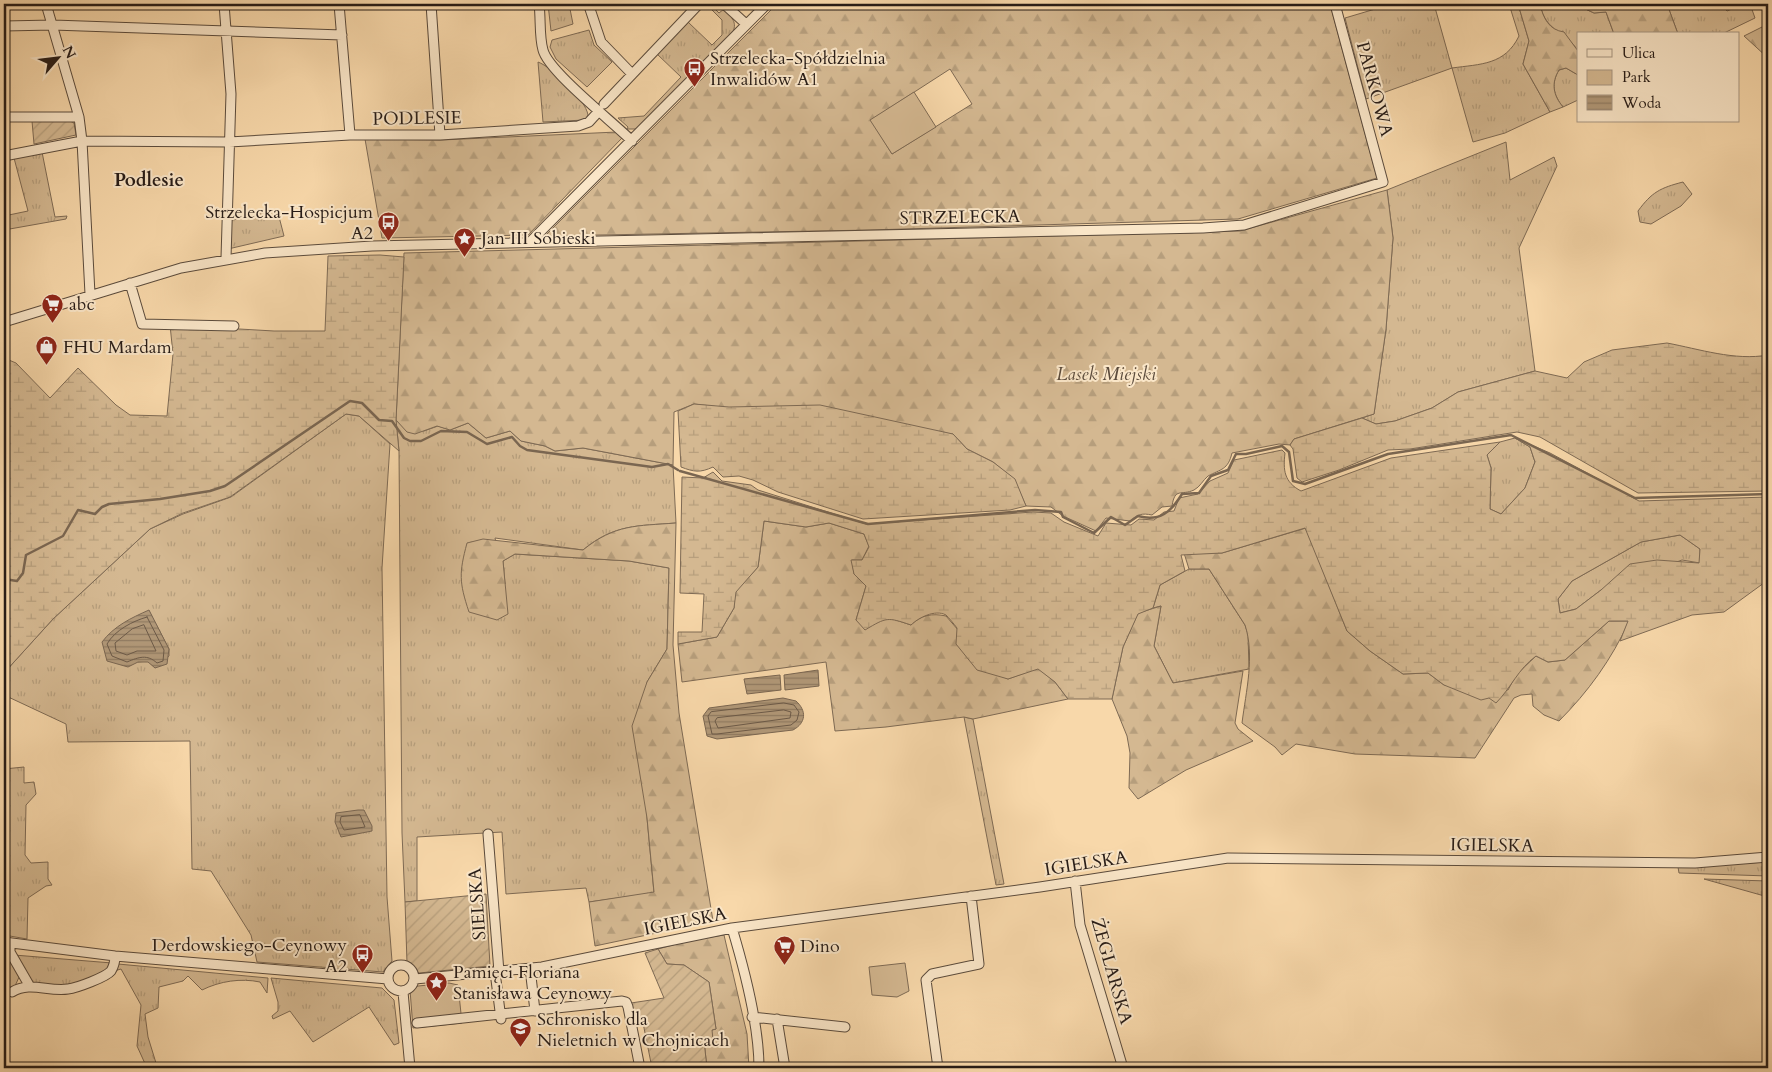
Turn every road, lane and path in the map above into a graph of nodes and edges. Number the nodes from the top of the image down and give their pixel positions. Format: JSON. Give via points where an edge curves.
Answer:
{"nodes":[{"id":1,"x":46,"y":4,"type":"edge"},
{"id":2,"x":224,"y":4,"type":"edge"},
{"id":3,"x":339,"y":4,"type":"edge"},
{"id":4,"x":431,"y":4,"type":"edge"},
{"id":5,"x":540,"y":4,"type":"edge"},
{"id":6,"x":593,"y":4,"type":"edge"},
{"id":7,"x":699,"y":4,"type":"edge"},
{"id":8,"x":724,"y":4,"type":"edge"},
{"id":9,"x":767,"y":4,"type":"edge"},
{"id":10,"x":1335,"y":4,"type":"edge"},
{"id":11,"x":746,"y":24,"type":"junction"},
{"id":12,"x":53,"y":25,"type":"junction"},
{"id":13,"x":4,"y":26,"type":"edge"},
{"id":14,"x":227,"y":32,"type":"junction"},
{"id":15,"x":342,"y":35,"type":"junction"},
{"id":16,"x":632,"y":74,"type":"junction"},
{"id":17,"x":602,"y":108,"type":"junction"},
{"id":18,"x":4,"y":117,"type":"edge"},
{"id":19,"x":79,"y":117,"type":"junction"},
{"id":20,"x":440,"y":135,"type":"junction"},
{"id":21,"x":350,"y":136,"type":"junction"},
{"id":22,"x":82,"y":141,"type":"junction"},
{"id":23,"x":632,"y":141,"type":"junction"},
{"id":24,"x":229,"y":142,"type":"junction"},
{"id":25,"x":4,"y":156,"type":"edge"},
{"id":26,"x":1383,"y":182,"type":"joint"},
{"id":27,"x":530,"y":242,"type":"junction"},
{"id":28,"x":226,"y":258,"type":"junction"},
{"id":29,"x":130,"y":283,"type":"junction"},
{"id":30,"x":90,"y":294,"type":"junction"},
{"id":31,"x":4,"y":322,"type":"edge"},
{"id":32,"x":234,"y":326,"type":"dead end"},
{"id":33,"x":488,"y":834,"type":"dead end"},
{"id":34,"x":1768,"y":857,"type":"edge"},
{"id":35,"x":1075,"y":881,"type":"junction"},
{"id":36,"x":971,"y":896,"type":"junction"},
{"id":37,"x":732,"y":928,"type":"junction"},
{"id":38,"x":7,"y":943,"type":"edge"},
{"id":39,"x":115,"y":956,"type":"junction"},
{"id":40,"x":530,"y":968,"type":"junction"},
{"id":41,"x":497,"y":972,"type":"junction"},
{"id":42,"x":388,"y":979,"type":"junction"},
{"id":43,"x":414,"y":979,"type":"junction"},
{"id":44,"x":29,"y":985,"type":"junction"},
{"id":45,"x":12,"y":992,"type":"dead end"},
{"id":46,"x":403,"y":992,"type":"junction"},
{"id":47,"x":535,"y":1011,"type":"junction"},
{"id":48,"x":501,"y":1017,"type":"junction"},
{"id":49,"x":752,"y":1017,"type":"junction"},
{"id":50,"x":777,"y":1019,"type":"junction"},
{"id":51,"x":417,"y":1023,"type":"dead end"},
{"id":52,"x":845,"y":1027,"type":"dead end"},
{"id":53,"x":410,"y":1068,"type":"edge"},
{"id":54,"x":640,"y":1068,"type":"edge"},
{"id":55,"x":758,"y":1068,"type":"edge"},
{"id":56,"x":785,"y":1068,"type":"edge"},
{"id":57,"x":790,"y":1068,"type":"edge"},
{"id":58,"x":938,"y":1068,"type":"edge"},
{"id":59,"x":1123,"y":1068,"type":"edge"}],
"edges":[{"from":1,"to":12,"type":"street"},
{"from":2,"to":14,"type":"street"},
{"from":3,"to":15,"type":"street"},
{"from":4,"to":20,"type":"street"},
{"from":5,"to":17,"type":"street","via":[[546,57]]},
{"from":6,"to":16,"type":"street","via":[[590,9],[600,39]]},
{"from":7,"to":16,"type":"street","name":"PODLESIE"},
{"from":8,"to":11,"type":"street"},
{"from":9,"to":11,"type":"street"},
{"from":10,"to":26,"type":"street","name":"PARKOWA"},
{"from":11,"to":23,"type":"street"},
{"from":12,"to":13,"type":"street"},
{"from":12,"to":14,"type":"street"},
{"from":12,"to":19,"type":"street"},
{"from":14,"to":15,"type":"street"},
{"from":14,"to":24,"type":"street","via":[[231,94]]},
{"from":15,"to":21,"type":"street"},
{"from":16,"to":17,"type":"street","name":"PODLESIE"},
{"from":17,"to":20,"type":"street","name":"PODLESIE","via":[[590,122],[578,126]]},
{"from":17,"to":23,"type":"street"},
{"from":18,"to":19,"type":"street"},
{"from":19,"to":22,"type":"street"},
{"from":20,"to":21,"type":"street","name":"PODLESIE"},
{"from":21,"to":24,"type":"street","name":"PODLESIE"},
{"from":22,"to":24,"type":"street","name":"PODLESIE"},
{"from":22,"to":25,"type":"street","name":"PODLESIE"},
{"from":22,"to":30,"type":"street"},
{"from":23,"to":27,"type":"street"},
{"from":24,"to":28,"type":"street"},
{"from":26,"to":27,"type":"street","name":"STRZELECKA","via":[[1244,225],[1102,232]]},
{"from":27,"to":28,"type":"street","name":"STRZELECKA","via":[[328,248]]},
{"from":28,"to":29,"type":"street","name":"STRZELECKA"},
{"from":29,"to":30,"type":"street","name":"STRZELECKA"},
{"from":29,"to":32,"type":"street","via":[[142,324]]},
{"from":30,"to":31,"type":"street","name":"STRZELECKA"},
{"from":33,"to":41,"type":"street","name":"SIELSKA"},
{"from":34,"to":35,"type":"street","name":"IGIELSKA","via":[[1695,863],[1228,858]]},
{"from":35,"to":36,"type":"street","name":"IGIELSKA"},
{"from":35,"to":59,"type":"street","name":"ŻEGLARSKA","via":[[1080,925]]},
{"from":36,"to":37,"type":"street","name":"IGIELSKA"},
{"from":36,"to":58,"type":"street","via":[[980,964],[932,974],[926,980]]},
{"from":37,"to":40,"type":"street","name":"IGIELSKA"},
{"from":37,"to":49,"type":"street"},
{"from":38,"to":39,"type":"street"},
{"from":38,"to":44,"type":"street"},
{"from":39,"to":42,"type":"street"},
{"from":39,"to":44,"type":"street","via":[[110,972],[78,987],[45,989]]},
{"from":40,"to":41,"type":"street","name":"IGIELSKA"},
{"from":40,"to":47,"type":"street"},
{"from":41,"to":43,"type":"street","name":"IGIELSKA"},
{"from":41,"to":48,"type":"street","name":"SIELSKA"},
{"from":42,"to":43,"type":"street","via":[[393,968],[402,965],[410,968]]},
{"from":42,"to":46,"type":"street","via":[[394,990]]},
{"from":43,"to":46,"type":"street","via":[[412,986]]},
{"from":44,"to":45,"type":"street"},
{"from":46,"to":53,"type":"street"},
{"from":47,"to":48,"type":"street"},
{"from":47,"to":54,"type":"street","via":[[626,1002]]},
{"from":48,"to":51,"type":"street"},
{"from":49,"to":50,"type":"street"},
{"from":49,"to":55,"type":"street"},
{"from":50,"to":52,"type":"street"},
{"from":50,"to":56,"type":"street"},
{"from":56,"to":57,"type":"street"}]}
